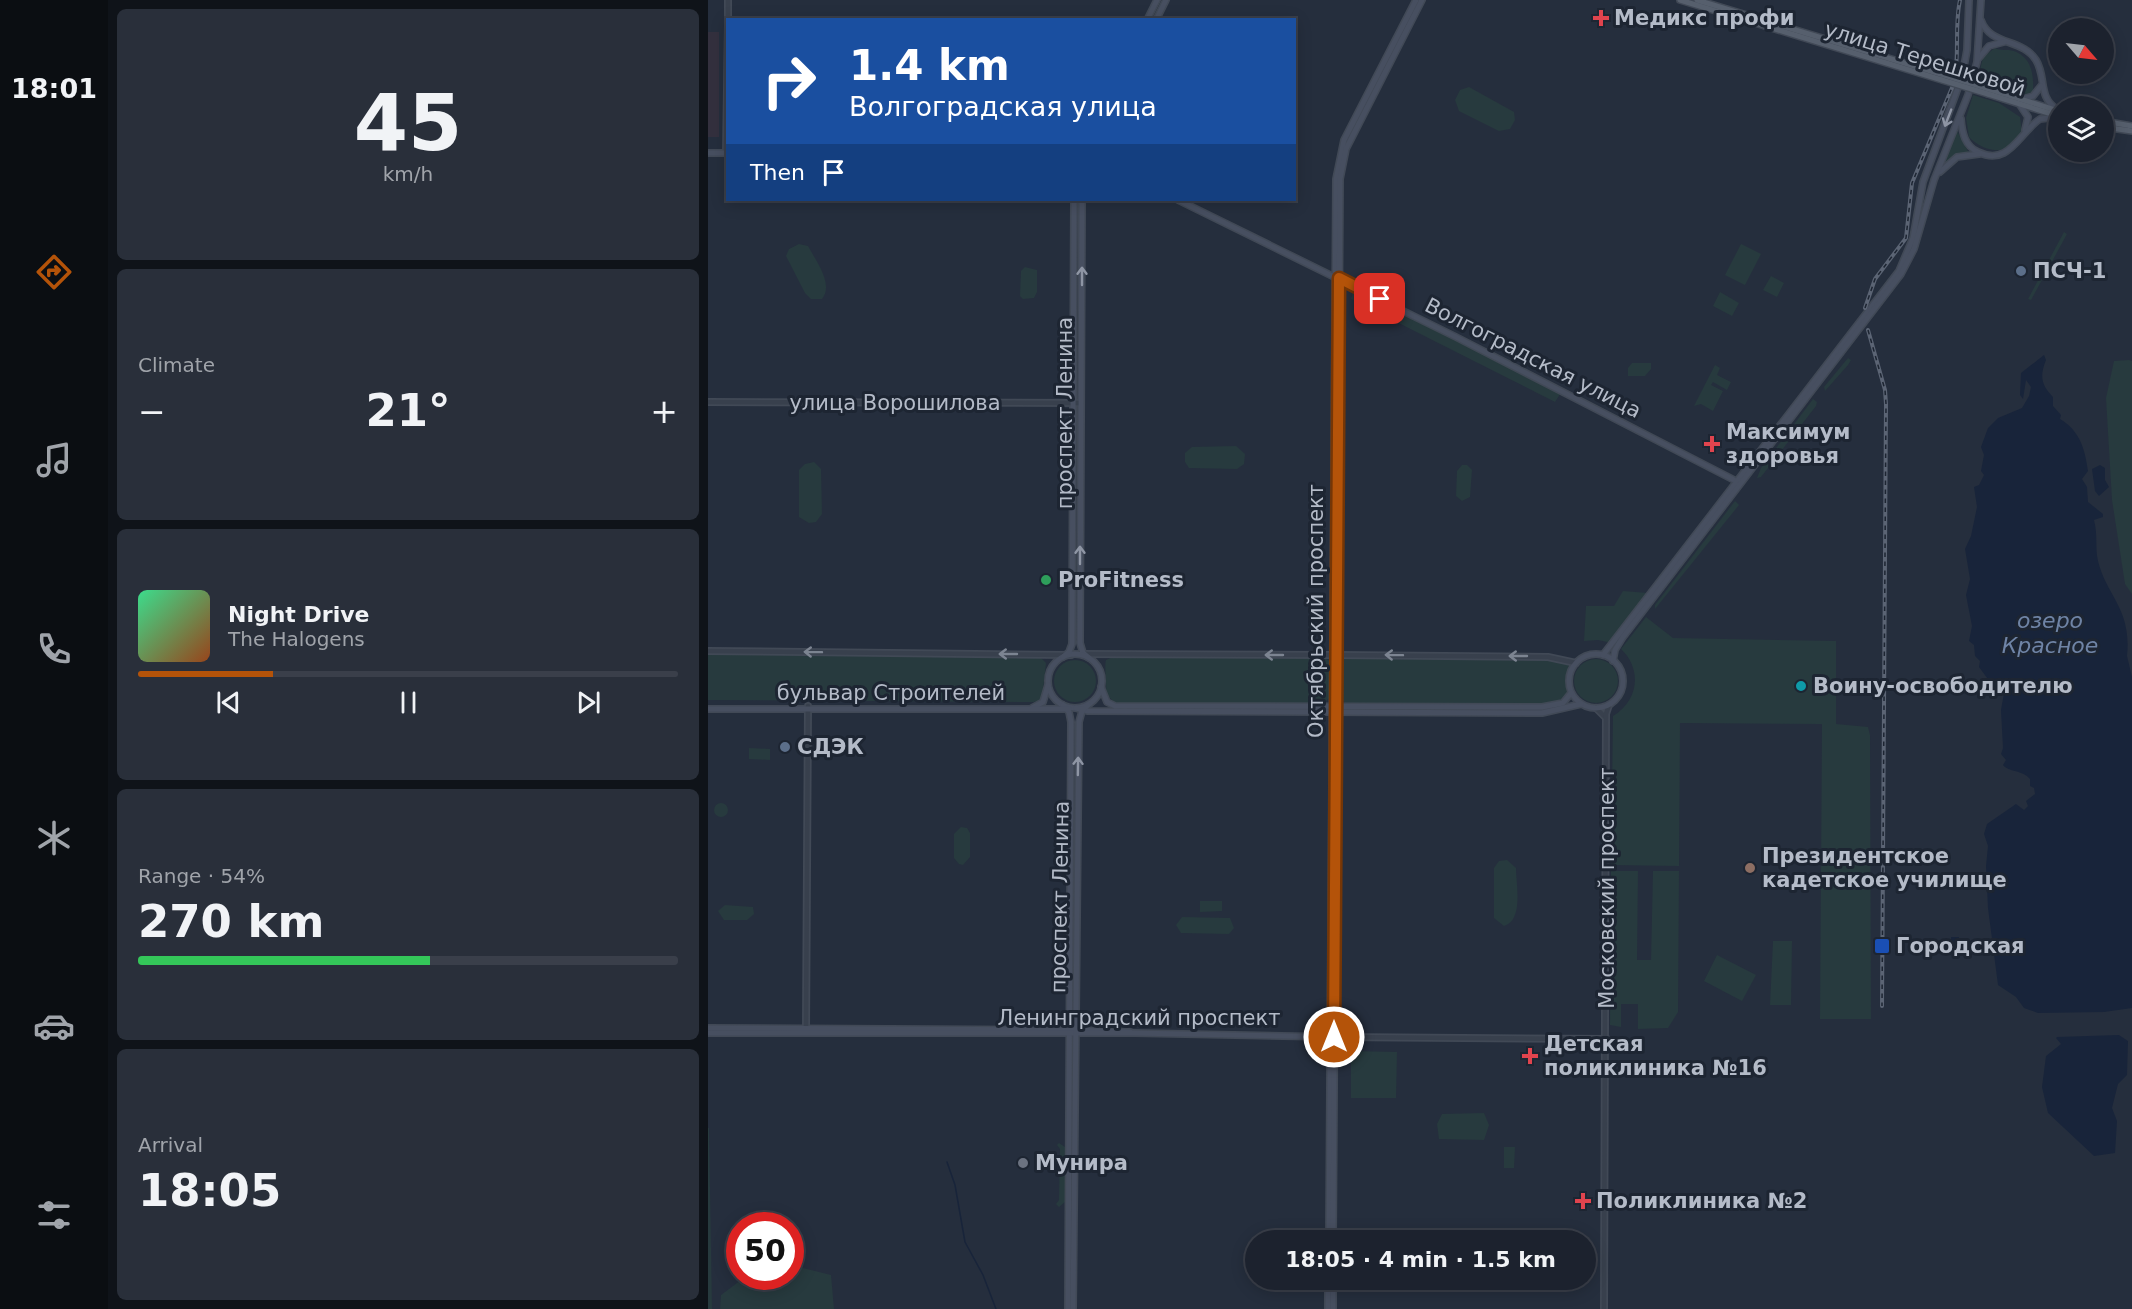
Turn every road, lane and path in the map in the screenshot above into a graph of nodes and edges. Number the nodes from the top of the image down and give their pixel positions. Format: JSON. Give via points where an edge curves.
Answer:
{"nodes":[{"id":1,"x":728,"y":0,"type":"edge"},
{"id":2,"x":1157,"y":0,"type":"edge"},
{"id":3,"x":1166,"y":0,"type":"edge"},
{"id":4,"x":1416,"y":0,"type":"edge"},
{"id":5,"x":1422,"y":0,"type":"edge"},
{"id":6,"x":1680,"y":0,"type":"edge"},
{"id":7,"x":1697,"y":0,"type":"edge"},
{"id":8,"x":1969,"y":1,"type":"edge"},
{"id":9,"x":1981,"y":3,"type":"edge"},
{"id":10,"x":1980,"y":15,"type":"junction"},
{"id":11,"x":728,"y":18,"type":"edge"},
{"id":12,"x":1148,"y":18,"type":"edge"},
{"id":13,"x":1157,"y":18,"type":"edge"},
{"id":14,"x":2005,"y":42,"type":"junction"},
{"id":15,"x":1977,"y":62,"type":"junction"},
{"id":16,"x":1943,"y":78,"type":"junction"},
{"id":17,"x":2041,"y":86,"type":"junction"},
{"id":18,"x":2021,"y":102,"type":"junction"},
{"id":19,"x":2048,"y":103,"type":"edge"},
{"id":20,"x":2048,"y":109,"type":"edge"},
{"id":21,"x":2048,"y":113,"type":"edge"},
{"id":22,"x":1961,"y":115,"type":"junction"},
{"id":23,"x":2048,"y":118,"type":"edge"},
{"id":24,"x":2114,"y":124,"type":"edge"},
{"id":25,"x":2132,"y":126,"type":"edge"},
{"id":26,"x":2114,"y":129,"type":"edge"},
{"id":27,"x":2132,"y":131,"type":"edge"},
{"id":28,"x":2021,"y":140,"type":"junction"},
{"id":29,"x":708,"y":153,"type":"edge"},
{"id":30,"x":726,"y":153,"type":"edge"},
{"id":31,"x":1981,"y":153,"type":"junction"},
{"id":32,"x":1934,"y":180,"type":"junction"},
{"id":33,"x":1919,"y":198,"type":"junction"},
{"id":34,"x":1074,"y":201,"type":"edge"},
{"id":35,"x":1082,"y":201,"type":"edge"},
{"id":36,"x":1180,"y":201,"type":"edge"},
{"id":37,"x":1928,"y":203,"type":"junction"},
{"id":38,"x":1336,"y":277,"type":"junction"},
{"id":39,"x":708,"y":402,"type":"edge"},
{"id":40,"x":1073,"y":403,"type":"junction"},
{"id":41,"x":1081,"y":403,"type":"junction"},
{"id":42,"x":1740,"y":483,"type":"junction"},
{"id":43,"x":708,"y":651,"type":"edge"},
{"id":44,"x":1067,"y":655,"type":"junction"},
{"id":45,"x":1334,"y":655,"type":"junction"},
{"id":46,"x":1604,"y":655,"type":"junction"},
{"id":47,"x":1084,"y":656,"type":"junction"},
{"id":48,"x":1613,"y":661,"type":"junction"},
{"id":49,"x":1576,"y":663,"type":"junction"},
{"id":50,"x":1048,"y":685,"type":"junction"},
{"id":51,"x":1101,"y":687,"type":"junction"},
{"id":52,"x":1571,"y":693,"type":"junction"},
{"id":53,"x":1581,"y":704,"type":"junction"},
{"id":54,"x":1088,"y":705,"type":"junction"},
{"id":55,"x":1609,"y":705,"type":"junction"},
{"id":56,"x":708,"y":707,"type":"edge"},
{"id":57,"x":808,"y":707,"type":"junction"},
{"id":58,"x":1072,"y":708,"type":"junction"},
{"id":59,"x":1596,"y":708,"type":"junction"},
{"id":60,"x":1083,"y":710,"type":"junction"},
{"id":61,"x":1334,"y":710,"type":"junction"},
{"id":62,"x":1606,"y":720,"type":"junction"},
{"id":63,"x":708,"y":1028,"type":"edge"},
{"id":64,"x":806,"y":1030,"type":"junction"},
{"id":65,"x":1072,"y":1032,"type":"junction"},
{"id":66,"x":708,"y":1034,"type":"edge"},
{"id":67,"x":1332,"y":1036,"type":"junction"},
{"id":68,"x":1607,"y":1039,"type":"junction"},
{"id":69,"x":1331,"y":1230,"type":"edge"},
{"id":70,"x":1330,"y":1290,"type":"edge"},
{"id":71,"x":1068,"y":1309,"type":"edge"},
{"id":72,"x":1073,"y":1309,"type":"edge"},
{"id":73,"x":1330,"y":1309,"type":"edge"},
{"id":74,"x":1604,"y":1309,"type":"edge"}],
"edges":[{"from":1,"to":11,"type":"street"},
{"from":2,"to":12,"type":"main road"},
{"from":3,"to":13,"type":"main road"},
{"from":4,"to":38,"type":"main road","name":"Октябрьский проспект","via":[[1341,147],[1336,179]]},
{"from":5,"to":38,"type":"main road","name":"Октябрьский проспект","via":[[1346,148],[1340,179]]},
{"from":6,"to":16,"type":"main road","name":"улица Терешковой"},
{"from":7,"to":16,"type":"main road","name":"улица Терешковой"},
{"from":8,"to":9,"type":"main road"},
{"from":8,"to":33,"type":"main road","one_way":true,"via":[[1962,77]]},
{"from":9,"to":10,"type":"main road"},
{"from":10,"to":14,"type":"main road","via":[[1986,31]]},
{"from":10,"to":15,"type":"main road"},
{"from":14,"to":15,"type":"main road","via":[[1989,46]]},
{"from":14,"to":17,"type":"main road","via":[[2032,55],[2040,69]]},
{"from":15,"to":22,"type":"main road"},
{"from":16,"to":18,"type":"main road","name":"улица Терешковой","bridge":true},
{"from":17,"to":18,"type":"main road"},
{"from":17,"to":19,"type":"main road"},
{"from":18,"to":20,"type":"main road","name":"улица Терешковой"},
{"from":18,"to":21,"type":"main road","name":"улица Терешковой"},
{"from":18,"to":28,"type":"main road","via":[[2028,117]]},
{"from":22,"to":31,"type":"main road","via":[[1966,141]]},
{"from":22,"to":32,"type":"main road"},
{"from":23,"to":28,"type":"main road","via":[[2040,119]]},
{"from":24,"to":25,"type":"main road"},
{"from":26,"to":27,"type":"main road"},
{"from":28,"to":31,"type":"main road","via":[[2005,154]]},
{"from":29,"to":30,"type":"main road"},
{"from":31,"to":32,"type":"main road","via":[[1953,159]]},
{"from":32,"to":37,"type":"main road"},
{"from":33,"to":37,"type":"main road","via":[[1922,205]]},
{"from":33,"to":42,"type":"main road","via":[[1913,238],[1899,271]]},
{"from":34,"to":40,"type":"main road","name":"проспект Ленина"},
{"from":41,"to":35,"type":"main road","name":"проспект Ленина","one_way":true},
{"from":36,"to":38,"type":"main road","name":"Волгоградская улица"},
{"from":37,"to":42,"type":"main road","via":[[1914,249],[1901,274]]},
{"from":38,"to":42,"type":"main road","name":"Волгоградская улица"},
{"from":38,"to":45,"type":"main road","name":"Октябрьский проспект"},
{"from":39,"to":40,"type":"street","name":"улица Ворошилова"},
{"from":40,"to":41,"type":"street","name":"улица Ворошилова"},
{"from":40,"to":44,"type":"main road","name":"проспект Ленина","via":[[1072,644]]},
{"from":47,"to":41,"type":"main road","name":"проспект Ленина","one_way":true,"via":[[1080,643]]},
{"from":42,"to":46,"type":"main road"},
{"from":42,"to":48,"type":"main road","via":[[1623,638]]},
{"from":44,"to":43,"type":"street","name":"бульвар Строителей","one_way":true},
{"from":44,"to":47,"type":"main road"},
{"from":44,"to":50,"type":"main road","via":[[1052,666]]},
{"from":45,"to":47,"type":"street","one_way":true},
{"from":49,"to":45,"type":"street","one_way":true,"via":[[1548,657]]},
{"from":45,"to":61,"type":"main road","name":"Октябрьский проспект"},
{"from":46,"to":48,"type":"main road"},
{"from":46,"to":49,"type":"main road","via":[[1591,654]]},
{"from":47,"to":51,"type":"main road","via":[[1100,670]]},
{"from":48,"to":55,"type":"main road","via":[[1621,672],[1623,686]]},
{"from":49,"to":52,"type":"main road","via":[[1569,678]]},
{"from":50,"to":57,"type":"main road","name":"бульвар Строителей","via":[[1043,702],[1034,708]]},
{"from":50,"to":58,"type":"main road","via":[[1054,698]]},
{"from":51,"to":54,"type":"main road"},
{"from":51,"to":61,"type":"main road","name":"бульвар Строителей","via":[[1107,702],[1115,706]]},
{"from":52,"to":53,"type":"main road"},
{"from":52,"to":61,"type":"main road","name":"бульвар Строителей","via":[[1566,702],[1551,706]]},
{"from":53,"to":59,"type":"main road"},
{"from":53,"to":61,"type":"main road","name":"бульвар Строителей","via":[[1542,713]]},
{"from":54,"to":58,"type":"main road"},
{"from":54,"to":60,"type":"main road"},
{"from":55,"to":59,"type":"main road"},
{"from":55,"to":62,"type":"street","name":"Московский проспект"},
{"from":56,"to":57,"type":"main road","name":"бульвар Строителей"},
{"from":57,"to":58,"type":"main road","name":"бульвар Строителей"},
{"from":57,"to":64,"type":"street"},
{"from":58,"to":60,"type":"main road","name":"бульвар Строителей"},
{"from":58,"to":65,"type":"main road","name":"проспект Ленина"},
{"from":59,"to":62,"type":"street"},
{"from":60,"to":61,"type":"main road","name":"бульвар Строителей"},
{"from":65,"to":60,"type":"main road","name":"проспект Ленина","one_way":true,"via":[[1079,722]]},
{"from":61,"to":67,"type":"main road","name":"Октябрьский проспект"},
{"from":62,"to":68,"type":"street","name":"Московский проспект"},
{"from":63,"to":64,"type":"main road","name":"Ленинградский проспект"},
{"from":64,"to":65,"type":"main road","name":"Ленинградский проспект"},
{"from":64,"to":66,"type":"main road","name":"Ленинградский проспект"},
{"from":65,"to":67,"type":"main road","name":"Ленинградский проспект"},
{"from":65,"to":71,"type":"main road","name":"проспект Ленина"},
{"from":65,"to":72,"type":"main road","name":"проспект Ленина"},
{"from":67,"to":68,"type":"street","name":"Ленинградский проспект"},
{"from":67,"to":69,"type":"main road","name":"Октябрьский проспект"},
{"from":68,"to":74,"type":"street","name":"Московский проспект"},
{"from":70,"to":73,"type":"main road"}]}
